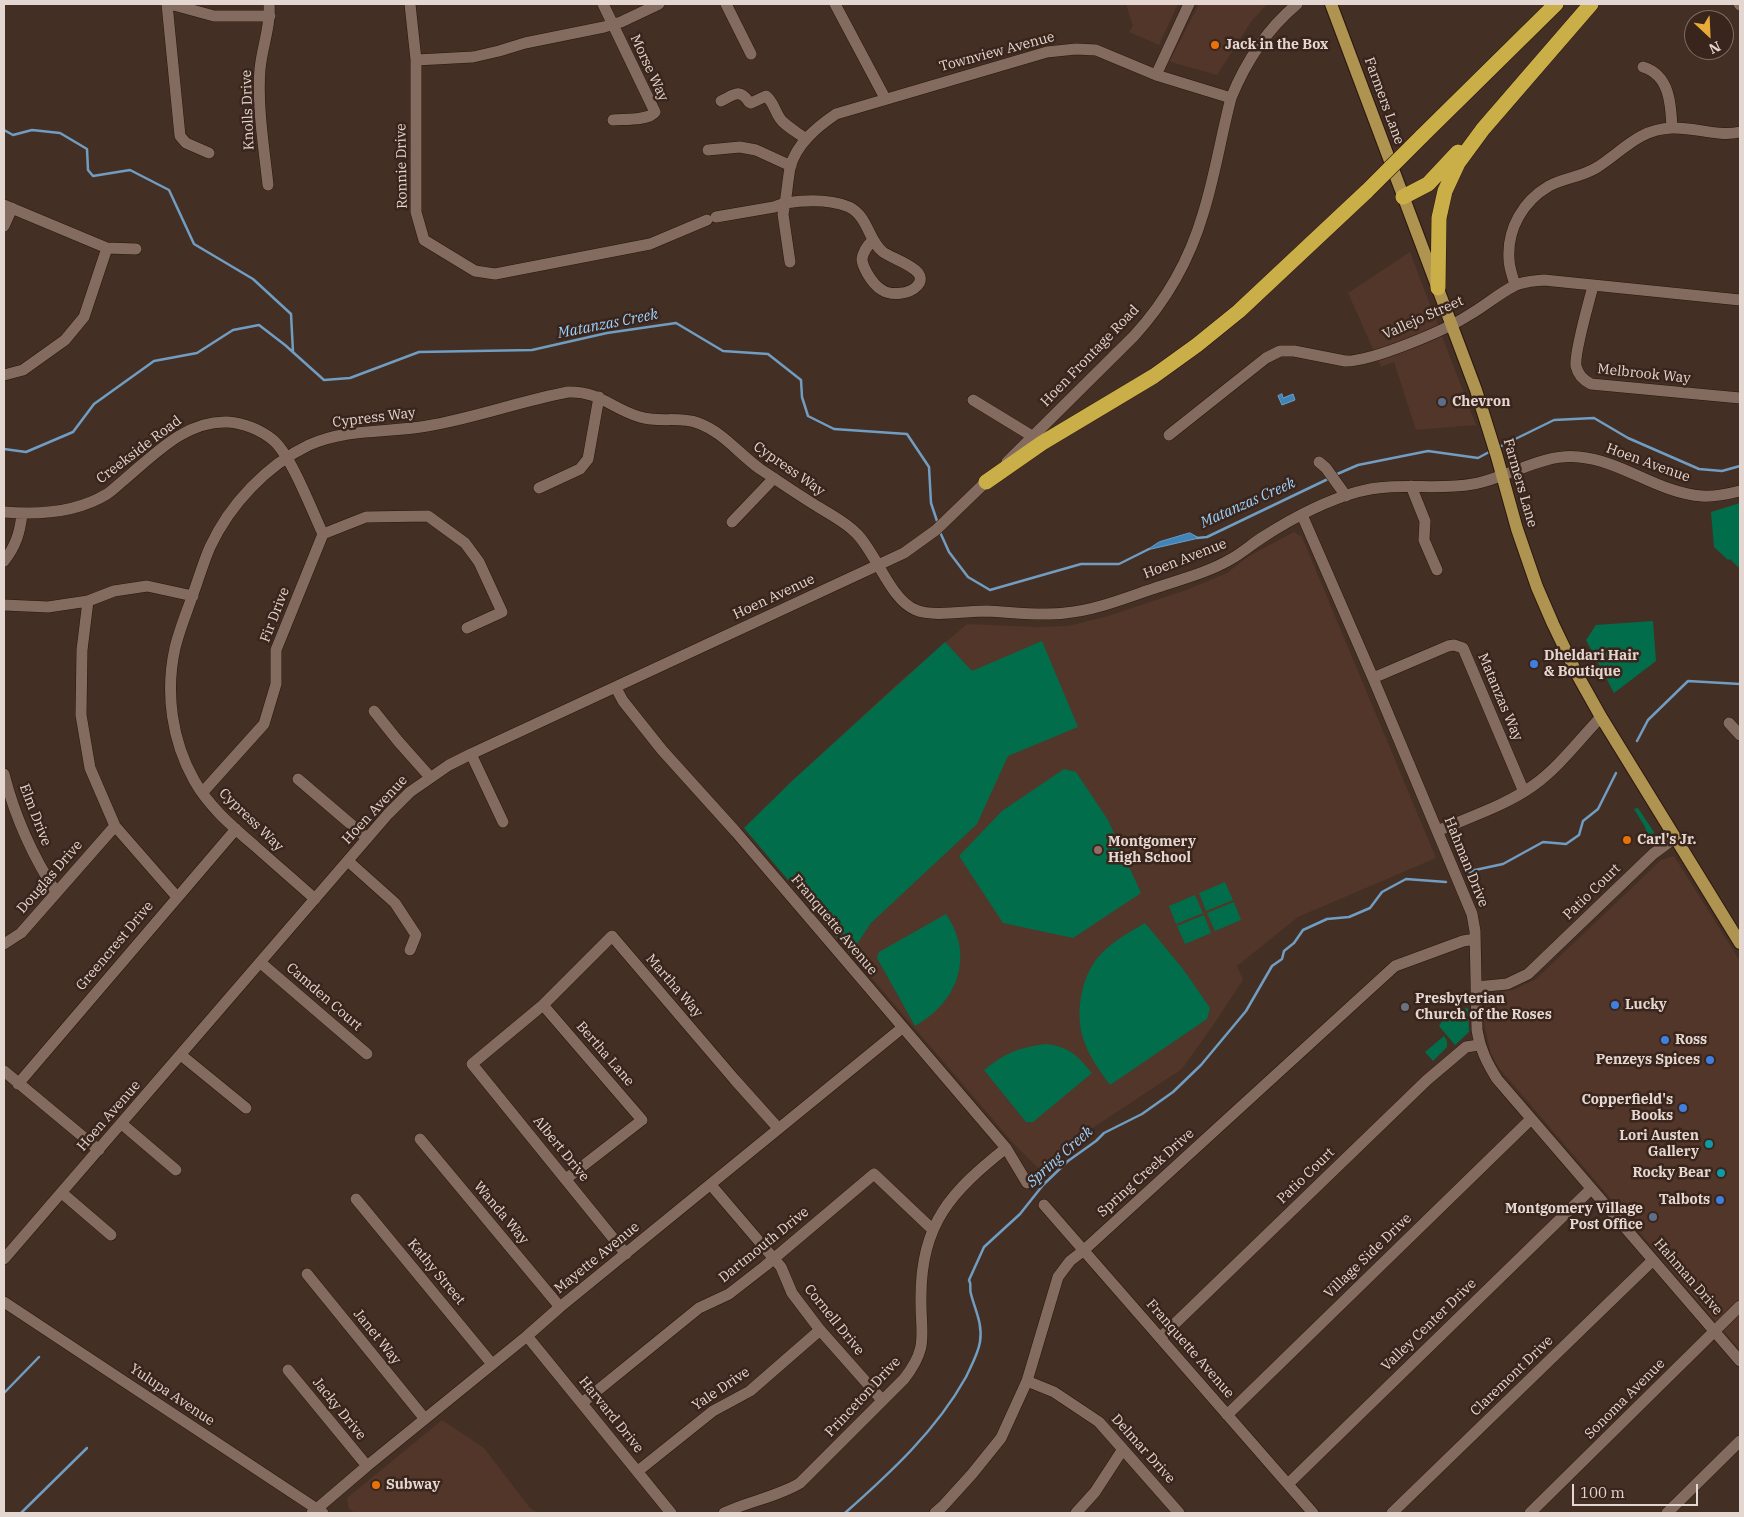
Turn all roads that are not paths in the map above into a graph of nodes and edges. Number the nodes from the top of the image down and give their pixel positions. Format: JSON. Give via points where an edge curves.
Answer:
{"nodes":[{"id":1,"x":169,"y":4,"type":"edge"},
{"id":2,"x":269,"y":4,"type":"edge"},
{"id":3,"x":410,"y":4,"type":"edge"},
{"id":4,"x":603,"y":4,"type":"edge"},
{"id":5,"x":659,"y":4,"type":"edge"},
{"id":6,"x":726,"y":4,"type":"edge"},
{"id":7,"x":835,"y":4,"type":"edge"},
{"id":8,"x":1189,"y":4,"type":"edge"},
{"id":9,"x":1296,"y":4,"type":"edge"},
{"id":10,"x":1330,"y":4,"type":"edge"},
{"id":11,"x":1556,"y":4,"type":"edge"},
{"id":12,"x":1591,"y":4,"type":"edge"},
{"id":13,"x":270,"y":16,"type":"junction"},
{"id":14,"x":612,"y":25,"type":"junction"},
{"id":15,"x":751,"y":54,"type":"dead end"},
{"id":16,"x":416,"y":60,"type":"junction"},
{"id":17,"x":1643,"y":67,"type":"dead end"},
{"id":18,"x":1156,"y":75,"type":"junction"},
{"id":19,"x":885,"y":98,"type":"junction"},
{"id":20,"x":1231,"y":98,"type":"junction"},
{"id":21,"x":721,"y":101,"type":"dead end"},
{"id":22,"x":613,"y":120,"type":"dead end"},
{"id":23,"x":1672,"y":128,"type":"junction"},
{"id":24,"x":1483,"y":129,"type":"junction"},
{"id":25,"x":1740,"y":132,"type":"edge"},
{"id":26,"x":806,"y":139,"type":"junction"},
{"id":27,"x":708,"y":150,"type":"dead end"},
{"id":28,"x":209,"y":153,"type":"dead end"},
{"id":29,"x":791,"y":166,"type":"junction"},
{"id":30,"x":268,"y":185,"type":"dead end"},
{"id":31,"x":1403,"y":197,"type":"junction"},
{"id":32,"x":785,"y":203,"type":"junction"},
{"id":33,"x":8,"y":206,"type":"edge"},
{"id":34,"x":4,"y":226,"type":"edge"},
{"id":35,"x":873,"y":240,"type":"junction"},
{"id":36,"x":107,"y":248,"type":"junction"},
{"id":37,"x":136,"y":250,"type":"dead end"},
{"id":38,"x":790,"y":262,"type":"dead end"},
{"id":39,"x":1515,"y":285,"type":"junction"},
{"id":40,"x":1592,"y":286,"type":"junction"},
{"id":41,"x":1438,"y":288,"type":"junction"},
{"id":42,"x":1740,"y":300,"type":"edge"},
{"id":43,"x":1452,"y":324,"type":"junction"},
{"id":44,"x":4,"y":375,"type":"edge"},
{"id":45,"x":599,"y":397,"type":"junction"},
{"id":46,"x":1740,"y":398,"type":"edge"},
{"id":47,"x":973,"y":400,"type":"dead end"},
{"id":48,"x":1169,"y":435,"type":"dead end"},
{"id":49,"x":1032,"y":436,"type":"junction"},
{"id":50,"x":287,"y":458,"type":"junction"},
{"id":51,"x":1323,"y":465,"type":"dead end"},
{"id":52,"x":1502,"y":476,"type":"junction"},
{"id":53,"x":774,"y":478,"type":"junction"},
{"id":54,"x":986,"y":482,"type":"junction"},
{"id":55,"x":1411,"y":486,"type":"junction"},
{"id":56,"x":539,"y":488,"type":"dead end"},
{"id":57,"x":1740,"y":491,"type":"edge"},
{"id":58,"x":1346,"y":496,"type":"junction"},
{"id":59,"x":4,"y":512,"type":"edge"},
{"id":60,"x":22,"y":514,"type":"junction"},
{"id":61,"x":1302,"y":515,"type":"junction"},
{"id":62,"x":732,"y":522,"type":"dead end"},
{"id":63,"x":323,"y":534,"type":"junction"},
{"id":64,"x":4,"y":560,"type":"edge"},
{"id":65,"x":878,"y":565,"type":"junction"},
{"id":66,"x":1437,"y":570,"type":"dead end"},
{"id":67,"x":193,"y":596,"type":"junction"},
{"id":68,"x":88,"y":601,"type":"junction"},
{"id":69,"x":4,"y":605,"type":"edge"},
{"id":70,"x":467,"y":628,"type":"dead end"},
{"id":71,"x":1373,"y":678,"type":"junction"},
{"id":72,"x":616,"y":688,"type":"junction"},
{"id":73,"x":374,"y":711,"type":"dead end"},
{"id":74,"x":1601,"y":717,"type":"junction"},
{"id":75,"x":1729,"y":723,"type":"dead end"},
{"id":76,"x":1740,"y":735,"type":"edge"},
{"id":77,"x":471,"y":754,"type":"junction"},
{"id":78,"x":4,"y":774,"type":"edge"},
{"id":79,"x":430,"y":777,"type":"junction"},
{"id":80,"x":298,"y":779,"type":"dead end"},
{"id":81,"x":202,"y":792,"type":"junction"},
{"id":82,"x":1524,"y":792,"type":"junction"},
{"id":83,"x":503,"y":822,"type":"dead end"},
{"id":84,"x":115,"y":826,"type":"junction"},
{"id":85,"x":236,"y":829,"type":"junction"},
{"id":86,"x":1437,"y":831,"type":"junction"},
{"id":87,"x":1676,"y":837,"type":"junction"},
{"id":88,"x":368,"y":838,"type":"junction"},
{"id":89,"x":348,"y":861,"type":"junction"},
{"id":90,"x":56,"y":892,"type":"junction"},
{"id":91,"x":177,"y":897,"type":"junction"},
{"id":92,"x":314,"y":899,"type":"junction"},
{"id":93,"x":1475,"y":939,"type":"junction"},
{"id":94,"x":1740,"y":943,"type":"edge"},
{"id":95,"x":4,"y":944,"type":"edge"},
{"id":96,"x":410,"y":950,"type":"dead end"},
{"id":97,"x":260,"y":963,"type":"junction"},
{"id":98,"x":1476,"y":988,"type":"junction"},
{"id":99,"x":543,"y":1005,"type":"junction"},
{"id":100,"x":902,"y":1028,"type":"junction"},
{"id":101,"x":1479,"y":1045,"type":"junction"},
{"id":102,"x":368,"y":1054,"type":"dead end"},
{"id":103,"x":181,"y":1055,"type":"junction"},
{"id":104,"x":4,"y":1071,"type":"edge"},
{"id":105,"x":18,"y":1084,"type":"junction"},
{"id":106,"x":246,"y":1108,"type":"dead end"},
{"id":107,"x":1531,"y":1119,"type":"junction"},
{"id":108,"x":122,"y":1124,"type":"junction"},
{"id":109,"x":778,"y":1128,"type":"junction"},
{"id":110,"x":420,"y":1138,"type":"dead end"},
{"id":111,"x":1006,"y":1148,"type":"junction"},
{"id":112,"x":99,"y":1150,"type":"junction"},
{"id":113,"x":176,"y":1170,"type":"dead end"},
{"id":114,"x":566,"y":1178,"type":"junction"},
{"id":115,"x":1027,"y":1183,"type":"dead end"},
{"id":116,"x":711,"y":1185,"type":"junction"},
{"id":117,"x":1592,"y":1189,"type":"junction"},
{"id":118,"x":62,"y":1193,"type":"junction"},
{"id":119,"x":356,"y":1199,"type":"dead end"},
{"id":120,"x":1044,"y":1205,"type":"dead end"},
{"id":121,"x":933,"y":1230,"type":"junction"},
{"id":122,"x":111,"y":1235,"type":"dead end"},
{"id":123,"x":1083,"y":1251,"type":"junction"},
{"id":124,"x":626,"y":1254,"type":"junction"},
{"id":125,"x":773,"y":1258,"type":"junction"},
{"id":126,"x":4,"y":1259,"type":"edge"},
{"id":127,"x":1652,"y":1260,"type":"junction"},
{"id":128,"x":306,"y":1274,"type":"dead end"},
{"id":129,"x":4,"y":1302,"type":"edge"},
{"id":130,"x":1740,"y":1306,"type":"edge"},
{"id":131,"x":560,"y":1308,"type":"junction"},
{"id":132,"x":820,"y":1330,"type":"junction"},
{"id":133,"x":1715,"y":1331,"type":"junction"},
{"id":134,"x":527,"y":1336,"type":"junction"},
{"id":135,"x":1160,"y":1338,"type":"junction"},
{"id":136,"x":1740,"y":1361,"type":"edge"},
{"id":137,"x":492,"y":1364,"type":"junction"},
{"id":138,"x":288,"y":1370,"type":"dead end"},
{"id":139,"x":1027,"y":1381,"type":"junction"},
{"id":140,"x":882,"y":1400,"type":"junction"},
{"id":141,"x":582,"y":1403,"type":"junction"},
{"id":142,"x":1227,"y":1414,"type":"junction"},
{"id":143,"x":425,"y":1419,"type":"junction"},
{"id":144,"x":1740,"y":1441,"type":"edge"},
{"id":145,"x":1122,"y":1449,"type":"junction"},
{"id":146,"x":367,"y":1466,"type":"junction"},
{"id":147,"x":638,"y":1471,"type":"junction"},
{"id":148,"x":1288,"y":1484,"type":"junction"},
{"id":149,"x":318,"y":1512,"type":"edge"},
{"id":150,"x":671,"y":1513,"type":"edge"},
{"id":151,"x":724,"y":1513,"type":"edge"},
{"id":152,"x":935,"y":1513,"type":"edge"},
{"id":153,"x":1076,"y":1513,"type":"edge"},
{"id":154,"x":1180,"y":1513,"type":"edge"},
{"id":155,"x":1313,"y":1513,"type":"edge"},
{"id":156,"x":1392,"y":1513,"type":"edge"},
{"id":157,"x":1530,"y":1513,"type":"edge"},
{"id":158,"x":1667,"y":1513,"type":"edge"}],
"edges":[{"from":1,"to":13,"type":"street","via":[[214,16]]},
{"from":1,"to":28,"type":"street","via":[[180,136],[186,143]]},
{"from":2,"to":13,"type":"street","name":"Knolls Drive"},
{"from":3,"to":16,"type":"street","name":"Ronnie Drive"},
{"from":4,"to":14,"type":"street"},
{"from":5,"to":14,"type":"street"},
{"from":6,"to":15,"type":"street"},
{"from":7,"to":19,"type":"street"},
{"from":8,"to":18,"type":"street"},
{"from":9,"to":20,"type":"street","name":"Hoen Frontage Road","via":[[1258,46]]},
{"from":10,"to":31,"type":"main road","name":"Farmers Lane"},
{"from":11,"to":54,"type":"highway","bridge":true,"via":[[1240,311],[1154,376]]},
{"from":12,"to":24,"type":"highway"},
{"from":13,"to":30,"type":"street","name":"Knolls Drive","via":[[260,69]]},
{"from":14,"to":16,"type":"street","via":[[474,57]]},
{"from":14,"to":22,"type":"street","name":"Morse Way","via":[[654,112],[642,119]]},
{"from":16,"to":32,"type":"street","name":"Ronnie Drive","via":[[416,212],[424,240],[475,271],[494,274],[650,244],[712,219]]},
{"from":17,"to":23,"type":"street","via":[[1651,69],[1664,84],[1671,104]]},
{"from":18,"to":19,"type":"street","name":"Townview Avenue","via":[[1096,50],[1076,48],[1047,52]]},
{"from":18,"to":20,"type":"street","name":"Townview Avenue"},
{"from":19,"to":26,"type":"street","name":"Townview Avenue","via":[[836,114]]},
{"from":20,"to":49,"type":"street","name":"Hoen Frontage Road","via":[[1203,214],[1172,285],[1138,331]]},
{"from":21,"to":26,"type":"street","via":[[739,93],[751,103],[766,96],[784,122]]},
{"from":23,"to":25,"type":"street","via":[[1728,134]]},
{"from":23,"to":39,"type":"street","via":[[1644,134],[1595,169],[1537,194],[1512,230],[1509,259]]},
{"from":24,"to":31,"type":"highway","via":[[1431,181]]},
{"from":24,"to":41,"type":"highway","via":[[1458,163],[1442,199],[1438,228]]},
{"from":26,"to":29,"type":"street","name":"Townview Avenue"},
{"from":27,"to":29,"type":"street","via":[[756,150]]},
{"from":29,"to":32,"type":"street","name":"Townview Avenue"},
{"from":31,"to":41,"type":"main road","name":"Farmers Lane"},
{"from":32,"to":35,"type":"street","via":[[830,202],[850,207],[860,216]]},
{"from":32,"to":38,"type":"street","name":"Townview Avenue","via":[[783,214]]},
{"from":33,"to":34,"type":"street"},
{"from":33,"to":36,"type":"street"},
{"from":35,"to":35,"type":"street","via":[[862,259],[875,285],[886,292],[913,290],[920,281],[918,272],[881,251]]},
{"from":36,"to":37,"type":"street"},
{"from":36,"to":44,"type":"street","via":[[84,317],[65,340],[46,355],[23,370]]},
{"from":39,"to":40,"type":"street","name":"Vallejo Street","via":[[1544,280]]},
{"from":39,"to":43,"type":"street","name":"Vallejo Street"},
{"from":40,"to":42,"type":"street","name":"Vallejo Street"},
{"from":40,"to":46,"type":"street","name":"Melbrook Way","via":[[1576,360],[1579,375],[1584,380],[1590,384]]},
{"from":41,"to":43,"type":"main road","name":"Farmers Lane"},
{"from":43,"to":48,"type":"street","name":"Vallejo Street","via":[[1351,362],[1280,351],[1266,358]]},
{"from":43,"to":52,"type":"main road","name":"Farmers Lane"},
{"from":45,"to":50,"type":"street","name":"Cypress Way","via":[[568,392],[426,427],[348,433],[310,445]]},
{"from":45,"to":53,"type":"street","name":"Cypress Way","via":[[642,418],[684,420],[708,427]]},
{"from":45,"to":56,"type":"street","via":[[588,459],[580,469]]},
{"from":47,"to":49,"type":"street"},
{"from":49,"to":54,"type":"street","name":"Hoen Frontage Road"},
{"from":50,"to":60,"type":"street","name":"Creekside Road","via":[[273,441],[253,428],[239,423],[199,425],[182,434],[108,494],[64,511]]},
{"from":50,"to":63,"type":"street","name":"Creekside Road"},
{"from":50,"to":67,"type":"street","name":"Cypress Way","via":[[246,493],[225,520],[209,549]]},
{"from":51,"to":58,"type":"street"},
{"from":52,"to":55,"type":"street","name":"Hoen Avenue","via":[[1470,485]]},
{"from":52,"to":57,"type":"street","name":"Hoen Avenue","via":[[1551,459],[1576,456],[1607,463],[1679,493],[1703,496]]},
{"from":52,"to":74,"type":"main road","name":"Farmers Lane","via":[[1537,587],[1564,650]]},
{"from":53,"to":62,"type":"street"},
{"from":53,"to":65,"type":"street","name":"Cypress Way","via":[[854,530]]},
{"from":54,"to":65,"type":"street","name":"Hoen Frontage Road","via":[[923,541]]},
{"from":55,"to":58,"type":"street","name":"Hoen Avenue","via":[[1380,488]]},
{"from":55,"to":66,"type":"street","via":[[1425,521],[1424,540]]},
{"from":58,"to":61,"type":"street","name":"Hoen Avenue"},
{"from":59,"to":60,"type":"street","name":"Creekside Road"},
{"from":60,"to":64,"type":"street","via":[[20,532]]},
{"from":61,"to":65,"type":"street","name":"Hoen Avenue","via":[[1231,560],[1110,602],[1066,613],[920,612],[902,601]]},
{"from":61,"to":71,"type":"street","name":"Hahman Drive"},
{"from":63,"to":70,"type":"street","via":[[366,517],[428,516],[465,542],[479,562],[502,612]]},
{"from":63,"to":81,"type":"street","name":"Fir Drive","via":[[276,650],[276,684],[264,724]]},
{"from":65,"to":72,"type":"street","name":"Hoen Avenue"},
{"from":67,"to":68,"type":"street","via":[[147,586],[114,591]]},
{"from":67,"to":81,"type":"street","name":"Cypress Way","via":[[175,646],[171,694],[180,748]]},
{"from":68,"to":69,"type":"street","via":[[48,607]]},
{"from":68,"to":84,"type":"street","via":[[82,650],[81,715],[90,768]]},
{"from":71,"to":82,"type":"street","name":"Matanzas Way","via":[[1448,646],[1463,648]]},
{"from":71,"to":86,"type":"street","name":"Hahman Drive"},
{"from":72,"to":77,"type":"street","name":"Hoen Avenue"},
{"from":72,"to":100,"type":"street","name":"Franquette Avenue","via":[[662,750]]},
{"from":73,"to":79,"type":"street"},
{"from":74,"to":82,"type":"street","via":[[1542,779]]},
{"from":74,"to":87,"type":"main road","name":"Farmers Lane"},
{"from":75,"to":76,"type":"street"},
{"from":77,"to":79,"type":"street","name":"Hoen Avenue"},
{"from":77,"to":83,"type":"street"},
{"from":78,"to":90,"type":"street","name":"Elm Drive","via":[[24,835]]},
{"from":79,"to":88,"type":"street","name":"Hoen Avenue","via":[[410,792]]},
{"from":80,"to":88,"type":"street"},
{"from":81,"to":85,"type":"street","name":"Cypress Way"},
{"from":82,"to":86,"type":"street"},
{"from":84,"to":90,"type":"street","name":"Douglas Drive"},
{"from":84,"to":91,"type":"street"},
{"from":85,"to":91,"type":"street","name":"Greencrest Drive"},
{"from":85,"to":92,"type":"street","name":"Cypress Way"},
{"from":86,"to":93,"type":"street","name":"Hahman Drive","via":[[1472,914]]},
{"from":87,"to":94,"type":"main road","name":"Farmers Lane"},
{"from":87,"to":98,"type":"street","name":"Patio Court","via":[[1653,854],[1528,974],[1507,984]]},
{"from":88,"to":89,"type":"street","name":"Hoen Avenue"},
{"from":89,"to":92,"type":"street","name":"Hoen Avenue"},
{"from":89,"to":96,"type":"street","via":[[395,903],[416,935]]},
{"from":90,"to":95,"type":"street","name":"Douglas Drive","via":[[21,933]]},
{"from":91,"to":105,"type":"street","name":"Greencrest Drive"},
{"from":92,"to":97,"type":"street","name":"Hoen Avenue"},
{"from":93,"to":98,"type":"street","name":"Hahman Drive"},
{"from":93,"to":123,"type":"street","name":"Spring Creek Drive","via":[[1396,966]]},
{"from":97,"to":102,"type":"street","name":"Camden Court"},
{"from":97,"to":103,"type":"street","name":"Hoen Avenue"},
{"from":98,"to":101,"type":"street","name":"Hahman Drive"},
{"from":99,"to":109,"type":"street","name":"Martha Way","via":[[612,936]]},
{"from":99,"to":114,"type":"street","name":"Albert Drive","via":[[472,1064]]},
{"from":99,"to":114,"type":"street","name":"Bertha Lane","via":[[642,1120]]},
{"from":100,"to":109,"type":"street","name":"Mayette Avenue"},
{"from":100,"to":111,"type":"street","name":"Franquette Avenue"},
{"from":101,"to":107,"type":"street","name":"Hahman Drive","via":[[1497,1079]]},
{"from":101,"to":135,"type":"street","name":"Patio Court","via":[[1466,1047],[1434,1074]]},
{"from":103,"to":106,"type":"street"},
{"from":103,"to":108,"type":"street","name":"Hoen Avenue"},
{"from":104,"to":105,"type":"street"},
{"from":105,"to":112,"type":"street"},
{"from":107,"to":117,"type":"street","name":"Hahman Drive"},
{"from":107,"to":142,"type":"street","name":"Village Side Drive"},
{"from":108,"to":112,"type":"street","name":"Hoen Avenue"},
{"from":108,"to":113,"type":"street"},
{"from":109,"to":116,"type":"street","name":"Mayette Avenue"},
{"from":110,"to":131,"type":"street","name":"Wanda Way"},
{"from":111,"to":115,"type":"street","name":"Franquette Avenue"},
{"from":111,"to":121,"type":"street","name":"Princeton Drive","via":[[961,1187]]},
{"from":112,"to":118,"type":"street","name":"Hoen Avenue"},
{"from":114,"to":124,"type":"street","name":"Albert Drive"},
{"from":116,"to":124,"type":"street","name":"Mayette Avenue"},
{"from":116,"to":125,"type":"street","name":"Cornell Drive"},
{"from":117,"to":127,"type":"street","name":"Hahman Drive"},
{"from":117,"to":148,"type":"street","name":"Valley Center Drive"},
{"from":118,"to":122,"type":"street"},
{"from":118,"to":126,"type":"street","name":"Hoen Avenue"},
{"from":119,"to":137,"type":"street","name":"Kathy Street"},
{"from":120,"to":123,"type":"street","name":"Franquette Avenue"},
{"from":121,"to":125,"type":"street","name":"Dartmouth Drive","via":[[874,1174]]},
{"from":121,"to":140,"type":"street","name":"Princeton Drive","via":[[922,1268],[921,1348],[911,1370]]},
{"from":123,"to":135,"type":"street","name":"Franquette Avenue"},
{"from":123,"to":139,"type":"street","name":"Spring Creek Drive","via":[[1070,1260],[1058,1277]]},
{"from":124,"to":131,"type":"street","name":"Mayette Avenue"},
{"from":125,"to":132,"type":"street","name":"Cornell Drive","via":[[781,1267],[792,1293]]},
{"from":125,"to":141,"type":"street","name":"Dartmouth Drive","via":[[729,1294],[699,1308]]},
{"from":127,"to":133,"type":"street","name":"Hahman Drive"},
{"from":127,"to":156,"type":"street","name":"Claremont Drive"},
{"from":128,"to":143,"type":"street","name":"Janet Way"},
{"from":129,"to":149,"type":"street","name":"Yulupa Avenue"},
{"from":130,"to":133,"type":"street","name":"Sonoma Avenue"},
{"from":131,"to":134,"type":"street","name":"Mayette Avenue"},
{"from":132,"to":140,"type":"street","name":"Cornell Drive"},
{"from":132,"to":147,"type":"street","name":"Yale Drive","via":[[750,1391],[713,1411]]},
{"from":133,"to":136,"type":"street","name":"Hahman Drive"},
{"from":133,"to":157,"type":"street","name":"Sonoma Avenue"},
{"from":134,"to":137,"type":"street","name":"Mayette Avenue"},
{"from":134,"to":141,"type":"street","name":"Harvard Drive"},
{"from":135,"to":142,"type":"street","name":"Franquette Avenue"},
{"from":137,"to":143,"type":"street","name":"Mayette Avenue"},
{"from":138,"to":146,"type":"street","name":"Jacky Drive"},
{"from":139,"to":145,"type":"street","name":"Delmar Drive","via":[[1054,1392],[1099,1422]]},
{"from":139,"to":152,"type":"street","name":"Spring Creek Drive","via":[[1001,1438]]},
{"from":140,"to":151,"type":"street","name":"Princeton Drive","via":[[800,1483]]},
{"from":141,"to":147,"type":"street","name":"Harvard Drive"},
{"from":142,"to":148,"type":"street","name":"Franquette Avenue"},
{"from":143,"to":146,"type":"street","name":"Mayette Avenue"},
{"from":144,"to":158,"type":"street"},
{"from":145,"to":153,"type":"street","via":[[1095,1492]]},
{"from":145,"to":154,"type":"street","name":"Delmar Drive"},
{"from":146,"to":149,"type":"street","name":"Mayette Avenue"},
{"from":147,"to":150,"type":"street","name":"Harvard Drive"},
{"from":148,"to":155,"type":"street","name":"Franquette Avenue"}]}
